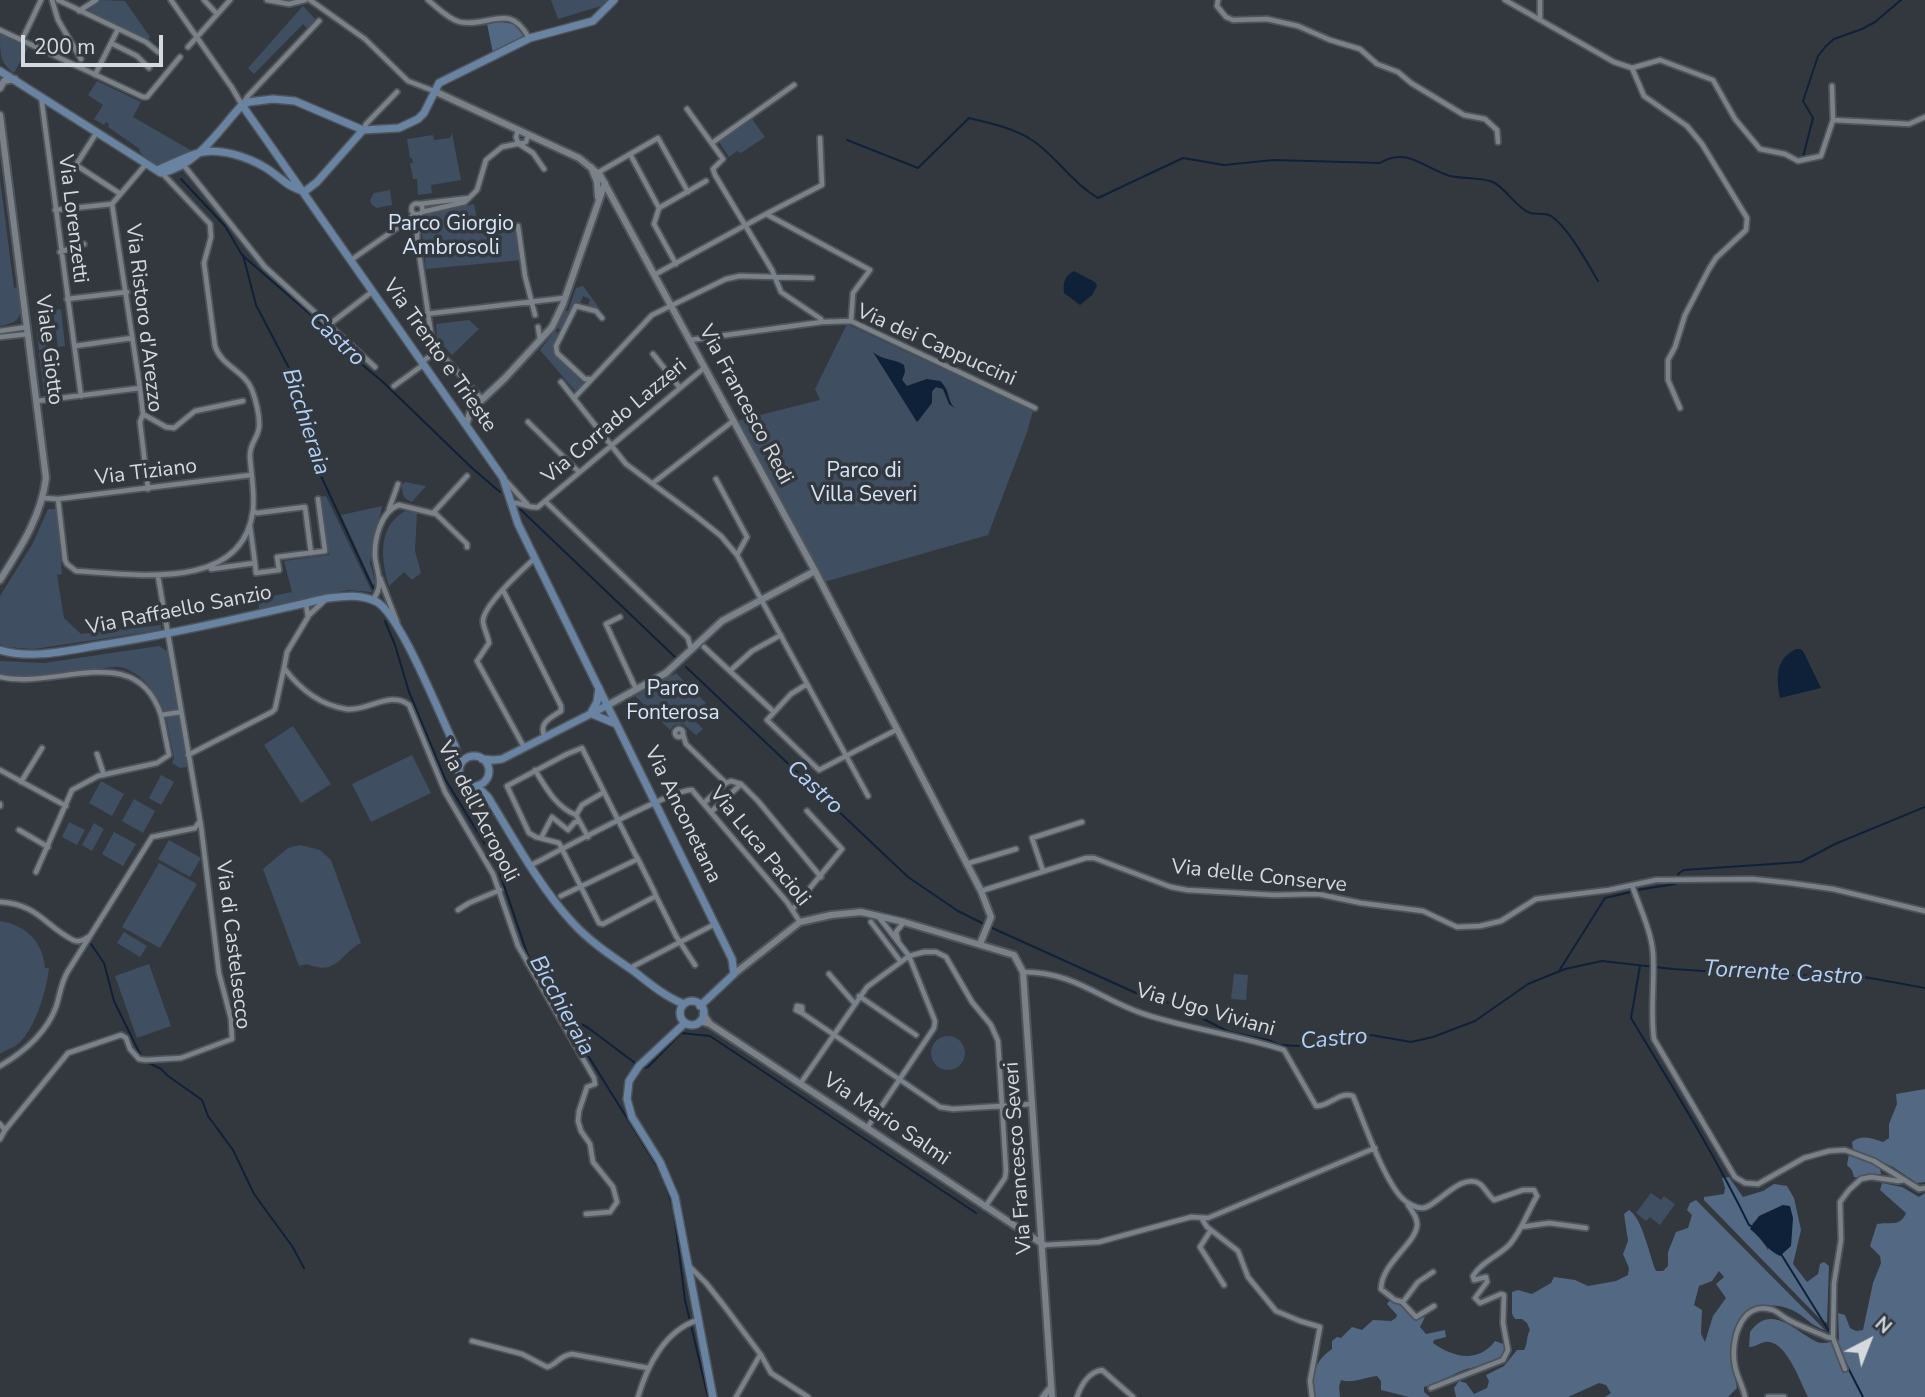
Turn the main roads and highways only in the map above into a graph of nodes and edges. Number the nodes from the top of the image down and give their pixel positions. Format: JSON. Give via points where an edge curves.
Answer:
{"nodes":[{"id":1,"x":614,"y":0,"type":"edge"},
{"id":2,"x":0,"y":71,"type":"edge"},
{"id":3,"x":242,"y":105,"type":"junction"},
{"id":4,"x":363,"y":130,"type":"junction"},
{"id":5,"x":200,"y":152,"type":"junction"},
{"id":6,"x":304,"y":192,"type":"junction"},
{"id":7,"x":503,"y":478,"type":"joint"},
{"id":8,"x":0,"y":650,"type":"edge"},
{"id":9,"x":599,"y":688,"type":"junction"},
{"id":10,"x":608,"y":705,"type":"junction"},
{"id":11,"x":591,"y":714,"type":"junction"},
{"id":12,"x":619,"y":726,"type":"junction"},
{"id":13,"x":455,"y":746,"type":"junction"},
{"id":14,"x":467,"y":758,"type":"junction"},
{"id":15,"x":482,"y":759,"type":"junction"},
{"id":16,"x":502,"y":759,"type":"junction"},
{"id":17,"x":460,"y":766,"type":"junction"},
{"id":18,"x":488,"y":775,"type":"junction"},
{"id":19,"x":471,"y":785,"type":"junction"},
{"id":20,"x":488,"y":797,"type":"junction"},
{"id":21,"x":683,"y":1006,"type":"junction"},
{"id":22,"x":701,"y":1014,"type":"junction"},
{"id":23,"x":685,"y":1023,"type":"junction"},
{"id":24,"x":713,"y":1397,"type":"edge"}],
"edges":[{"from":1,"to":4,"type":"main road","via":[[593,21],[530,38],[439,83],[418,119],[399,128]]},
{"from":2,"to":5,"type":"main road","via":[[159,171]]},
{"from":3,"to":4,"type":"main road","via":[[272,99],[295,101]]},
{"from":3,"to":5,"type":"main road"},
{"from":3,"to":6,"type":"main road","name":"Via Trento e Trieste"},
{"from":4,"to":6,"type":"main road"},
{"from":5,"to":6,"type":"main road","via":[[238,156]]},
{"from":6,"to":7,"type":"main road","name":"Via Trento e Trieste"},
{"from":7,"to":9,"type":"main road","name":"Via Anconetana","via":[[518,524]]},
{"from":8,"to":13,"type":"main road","name":"Via Raffaello Sanzio","via":[[29,654],[69,650],[167,634],[328,598],[364,597],[392,616],[400,628]]},
{"from":9,"to":10,"type":"main road","name":"Via Anconetana"},
{"from":9,"to":11,"type":"main road"},
{"from":10,"to":11,"type":"main road"},
{"from":10,"to":12,"type":"main road","name":"Via Anconetana"},
{"from":11,"to":12,"type":"main road"},
{"from":11,"to":16,"type":"main road"},
{"from":12,"to":22,"type":"main road","name":"Via Anconetana","via":[[732,959],[734,974]]},
{"from":13,"to":14,"type":"main road"},
{"from":13,"to":17,"type":"main road"},
{"from":14,"to":15,"type":"main road"},
{"from":14,"to":17,"type":"main road"},
{"from":15,"to":16,"type":"main road"},
{"from":15,"to":18,"type":"main road"},
{"from":16,"to":18,"type":"main road"},
{"from":17,"to":19,"type":"main road","via":[[461,778]]},
{"from":18,"to":19,"type":"main road","via":[[481,784]]},
{"from":18,"to":20,"type":"main road"},
{"from":19,"to":20,"type":"main road"},
{"from":20,"to":21,"type":"main road","via":[[573,923]]},
{"from":21,"to":22,"type":"main road","via":[[694,1002]]},
{"from":21,"to":23,"type":"main road","via":[[680,1016]]},
{"from":22,"to":23,"type":"main road","via":[[691,1025]]},
{"from":23,"to":24,"type":"main road","via":[[639,1066],[627,1090],[632,1117],[675,1197]]}]}
